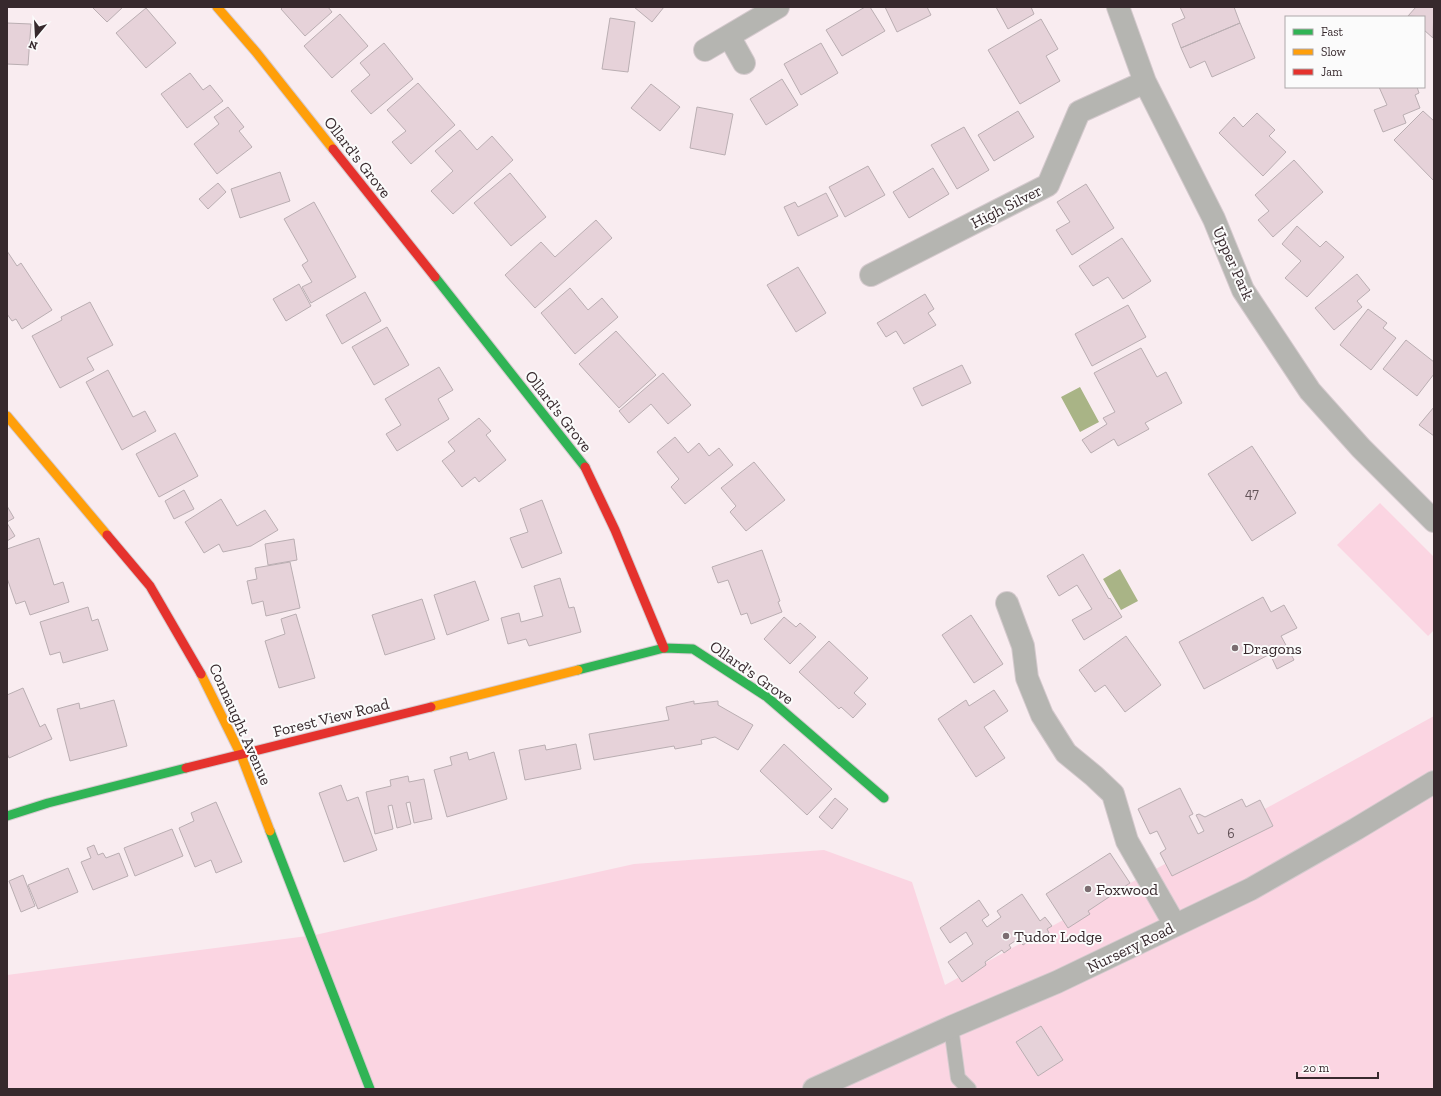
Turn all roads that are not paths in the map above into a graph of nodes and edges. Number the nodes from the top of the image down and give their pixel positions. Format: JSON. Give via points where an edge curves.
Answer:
{"nodes":[{"id":1,"x":217,"y":7,"type":"edge"},
{"id":2,"x":778,"y":7,"type":"edge"},
{"id":3,"x":1118,"y":7,"type":"edge"},
{"id":4,"x":729,"y":36,"type":"junction"},
{"id":5,"x":705,"y":50,"type":"dead end"},
{"id":6,"x":744,"y":63,"type":"dead end"},
{"id":7,"x":1145,"y":82,"type":"junction"},
{"id":8,"x":871,"y":275,"type":"dead end"},
{"id":9,"x":7,"y":416,"type":"edge"},
{"id":10,"x":1434,"y":521,"type":"edge"},
{"id":11,"x":1007,"y":603,"type":"dead end"},
{"id":12,"x":664,"y":648,"type":"junction"},
{"id":13,"x":241,"y":755,"type":"junction"},
{"id":14,"x":1434,"y":782,"type":"edge"},
{"id":15,"x":884,"y":798,"type":"dead end"},
{"id":16,"x":7,"y":816,"type":"edge"},
{"id":17,"x":1174,"y":925,"type":"junction"},
{"id":18,"x":951,"y":1027,"type":"junction"},
{"id":19,"x":370,"y":1089,"type":"edge"},
{"id":20,"x":814,"y":1089,"type":"edge"},
{"id":21,"x":969,"y":1089,"type":"edge"}],
"edges":[{"from":1,"to":12,"type":"street","name":"Ollard's Grove","via":[[256,52],[586,468]]},
{"from":2,"to":4,"type":"street"},
{"from":3,"to":7,"type":"street","name":"Upper Park"},
{"from":4,"to":5,"type":"street"},
{"from":4,"to":6,"type":"street"},
{"from":7,"to":8,"type":"street","name":"High Silver","via":[[1079,112],[1048,185]]},
{"from":7,"to":10,"type":"street","name":"Upper Park","via":[[1214,219],[1243,290],[1310,391],[1361,448]]},
{"from":9,"to":13,"type":"street","name":"Connaught Avenue","via":[[150,586],[194,659]]},
{"from":11,"to":17,"type":"street","via":[[1023,646],[1027,678],[1042,716],[1066,753],[1113,794],[1127,841]]},
{"from":12,"to":13,"type":"street","name":"Forest View Road"},
{"from":12,"to":15,"type":"street","name":"Ollard's Grove","via":[[693,649],[767,697]]},
{"from":13,"to":16,"type":"street","name":"Forest View Road","via":[[48,803]]},
{"from":13,"to":19,"type":"street","name":"Connaught Avenue"},
{"from":14,"to":17,"type":"street","name":"Nursery Road","via":[[1251,889]]},
{"from":17,"to":18,"type":"street","name":"Nursery Road","via":[[1058,982]]},
{"from":18,"to":20,"type":"street","name":"Nursery Road"},
{"from":18,"to":21,"type":"lane","via":[[958,1078]]}]}
